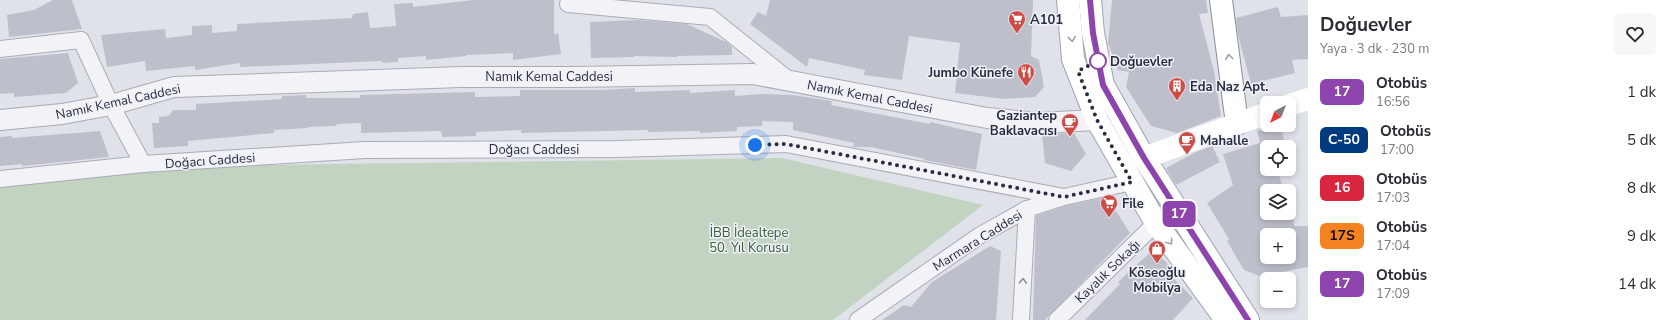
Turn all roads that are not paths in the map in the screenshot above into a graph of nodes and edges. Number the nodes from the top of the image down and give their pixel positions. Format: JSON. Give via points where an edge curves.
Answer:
{"nodes":[{"id":1,"x":1068,"y":0,"type":"edge"},
{"id":2,"x":1090,"y":0,"type":"edge"},
{"id":3,"x":1221,"y":0,"type":"edge"},
{"id":4,"x":568,"y":4,"type":"dead end"},
{"id":5,"x":0,"y":49,"type":"edge"},
{"id":6,"x":790,"y":81,"type":"junction"},
{"id":7,"x":1308,"y":99,"type":"edge"},
{"id":8,"x":1296,"y":103,"type":"edge"},
{"id":9,"x":111,"y":105,"type":"junction"},
{"id":10,"x":1260,"y":116,"type":"edge"},
{"id":11,"x":0,"y":120,"type":"edge"},
{"id":12,"x":1097,"y":120,"type":"junction"},
{"id":13,"x":1237,"y":124,"type":"junction"},
{"id":14,"x":1144,"y":158,"type":"junction"},
{"id":15,"x":143,"y":164,"type":"junction"},
{"id":16,"x":0,"y":179,"type":"edge"},
{"id":17,"x":1132,"y":182,"type":"junction"},
{"id":18,"x":1064,"y":197,"type":"junction"},
{"id":19,"x":1027,"y":209,"type":"junction"},
{"id":20,"x":1156,"y":223,"type":"junction"},
{"id":21,"x":1219,"y":316,"type":"edge"},
{"id":22,"x":858,"y":320,"type":"edge"},
{"id":23,"x":1021,"y":320,"type":"edge"},
{"id":24,"x":1058,"y":320,"type":"edge"},
{"id":25,"x":1248,"y":320,"type":"edge"}],
"edges":[{"from":1,"to":12,"type":"main road","one_way":true,"via":[[1074,59]]},
{"from":2,"to":14,"type":"main road","via":[[1093,33],[1103,85]]},
{"from":13,"to":3,"type":"main road","one_way":true},
{"from":4,"to":6,"type":"street","via":[[710,17]]},
{"from":5,"to":9,"type":"street","via":[[81,40]]},
{"from":6,"to":9,"type":"street","name":"Namık Kemal Caddesi","via":[[753,74],[461,77],[174,87]]},
{"from":6,"to":12,"type":"street","name":"Namık Kemal Caddesi","via":[[987,118],[1037,123]]},
{"from":7,"to":8,"type":"main road"},
{"from":9,"to":11,"type":"street","name":"Namık Kemal Caddesi","via":[[62,114]]},
{"from":9,"to":15,"type":"street"},
{"from":10,"to":13,"type":"main road"},
{"from":12,"to":17,"type":"main road"},
{"from":13,"to":14,"type":"main road"},
{"from":14,"to":25,"type":"main road"},
{"from":15,"to":16,"type":"street","name":"Doğacı Caddesi"},
{"from":15,"to":18,"type":"street","name":"Doğacı Caddesi","via":[[365,150],[617,149],[786,144]]},
{"from":17,"to":18,"type":"street","name":"Marmara Caddesi"},
{"from":17,"to":20,"type":"main road"},
{"from":18,"to":19,"type":"street","name":"Marmara Caddesi"},
{"from":19,"to":22,"type":"street","name":"Marmara Caddesi","via":[[979,236]]},
{"from":23,"to":19,"type":"street","one_way":true},
{"from":20,"to":21,"type":"main road","one_way":true},
{"from":20,"to":24,"type":"street","name":"Kayalık Sokağı"}]}
